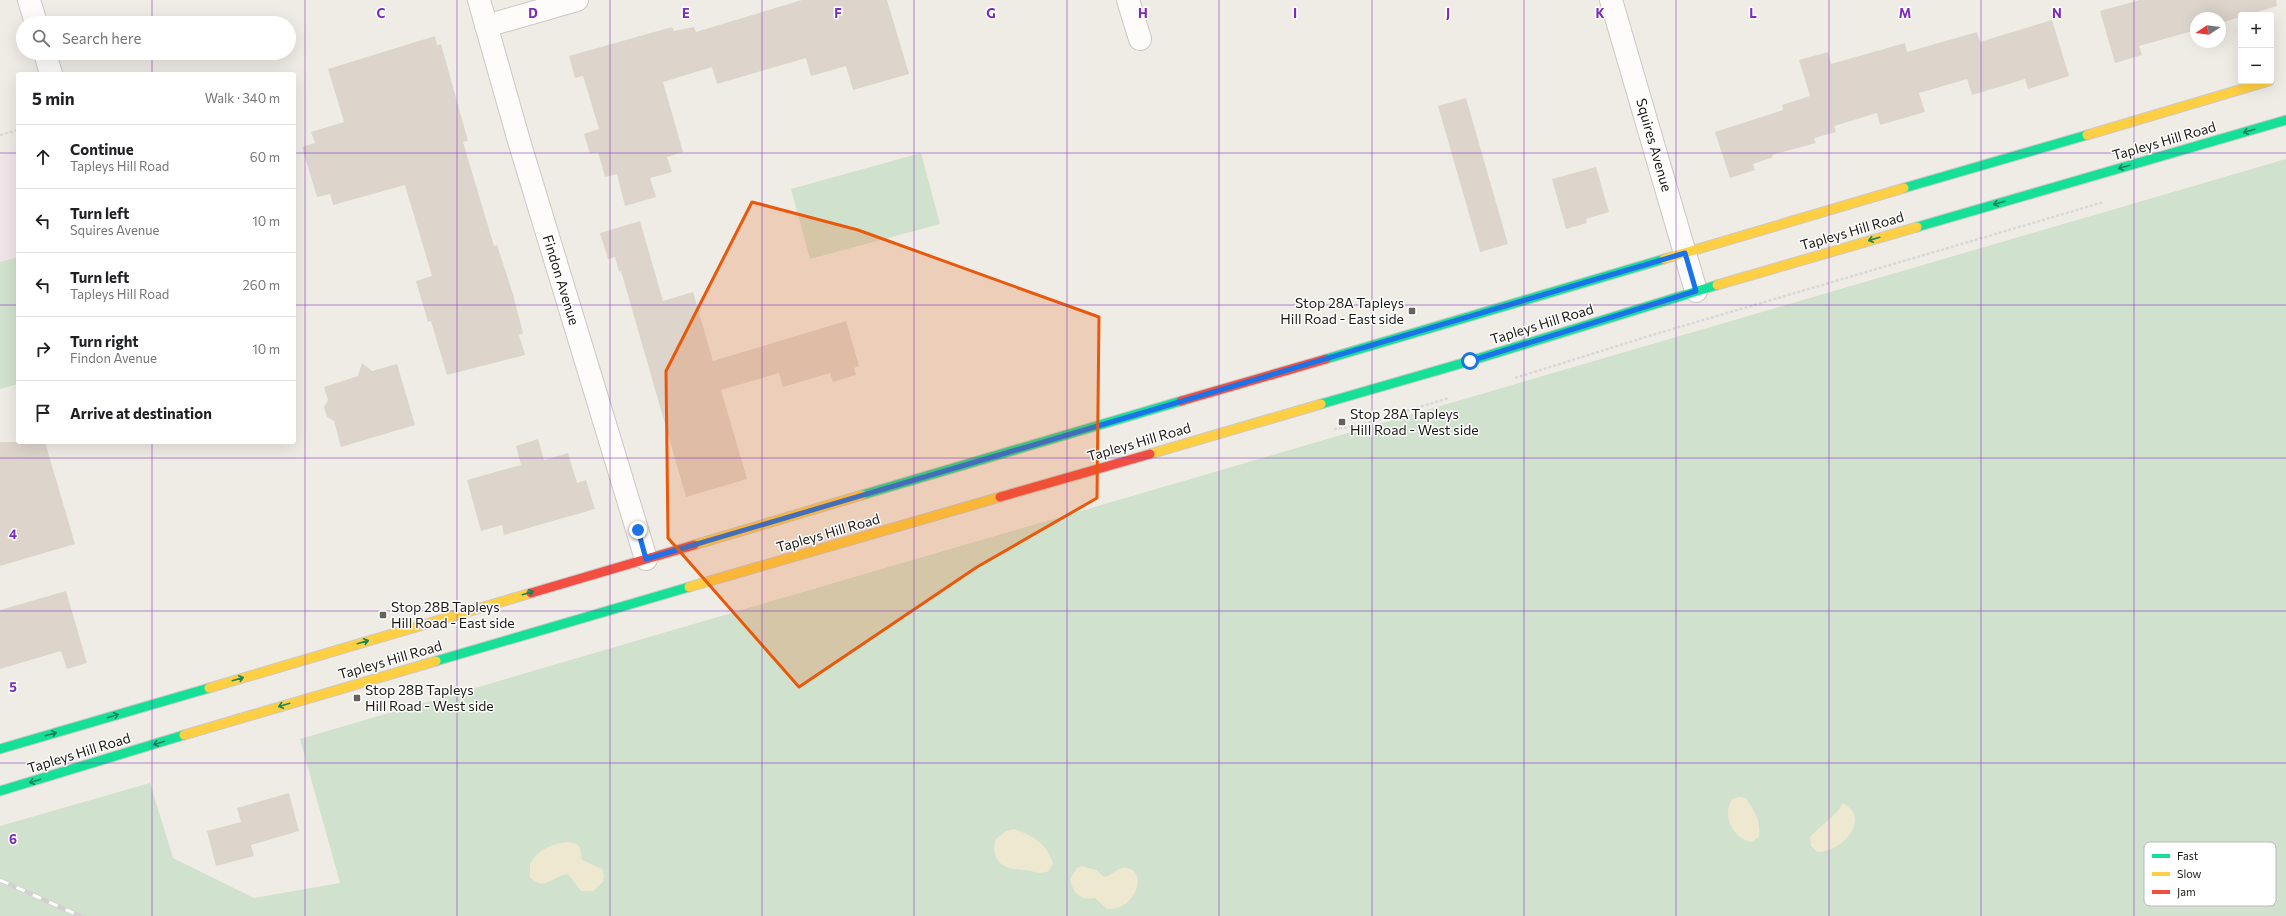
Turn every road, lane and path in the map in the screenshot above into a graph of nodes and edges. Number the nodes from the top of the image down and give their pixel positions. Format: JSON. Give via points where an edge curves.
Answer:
{"nodes":[{"id":1,"x":29,"y":0,"type":"edge"},
{"id":2,"x":479,"y":0,"type":"edge"},
{"id":3,"x":577,"y":0,"type":"edge"},
{"id":4,"x":1128,"y":0,"type":"edge"},
{"id":5,"x":1611,"y":0,"type":"edge"},
{"id":6,"x":34,"y":16,"type":"edge"},
{"id":7,"x":486,"y":26,"type":"junction"},
{"id":8,"x":1140,"y":39,"type":"dead end"},
{"id":9,"x":47,"y":60,"type":"edge"},
{"id":10,"x":50,"y":72,"type":"edge"},
{"id":11,"x":2259,"y":84,"type":"edge"},
{"id":12,"x":2286,"y":120,"type":"edge"},
{"id":13,"x":16,"y":131,"type":"edge"},
{"id":14,"x":0,"y":135,"type":"edge"},
{"id":15,"x":2112,"y":199,"type":"dead end"},
{"id":16,"x":1685,"y":253,"type":"junction"},
{"id":17,"x":1696,"y":291,"type":"junction"},
{"id":18,"x":1515,"y":378,"type":"dead end"},
{"id":19,"x":1449,"y":398,"type":"dead end"},
{"id":20,"x":1326,"y":430,"type":"dead end"},
{"id":21,"x":646,"y":559,"type":"junction"},
{"id":22,"x":0,"y":749,"type":"edge"},
{"id":23,"x":0,"y":791,"type":"edge"}],
"edges":[{"from":1,"to":6,"type":"street"},
{"from":2,"to":7,"type":"street","name":"Findon Avenue"},
{"from":3,"to":7,"type":"street"},
{"from":4,"to":8,"type":"street"},
{"from":5,"to":16,"type":"street","name":"Squires Avenue"},
{"from":7,"to":21,"type":"street","name":"Findon Avenue"},
{"from":9,"to":10,"type":"street"},
{"from":11,"to":16,"type":"main road","name":"Tapleys Hill Road"},
{"from":12,"to":17,"type":"main road","name":"Tapleys Hill Road","one_way":true},
{"from":13,"to":14,"type":"path"},
{"from":15,"to":18,"type":"path"},
{"from":16,"to":17,"type":"street","name":"Squires Avenue"},
{"from":16,"to":21,"type":"main road","name":"Tapleys Hill Road"},
{"from":17,"to":23,"type":"main road","name":"Tapleys Hill Road","one_way":true,"via":[[1470,361],[329,692]]},
{"from":19,"to":20,"type":"path","via":[[1357,426]]},
{"from":22,"to":21,"type":"main road","name":"Tapleys Hill Road","one_way":true}]}
